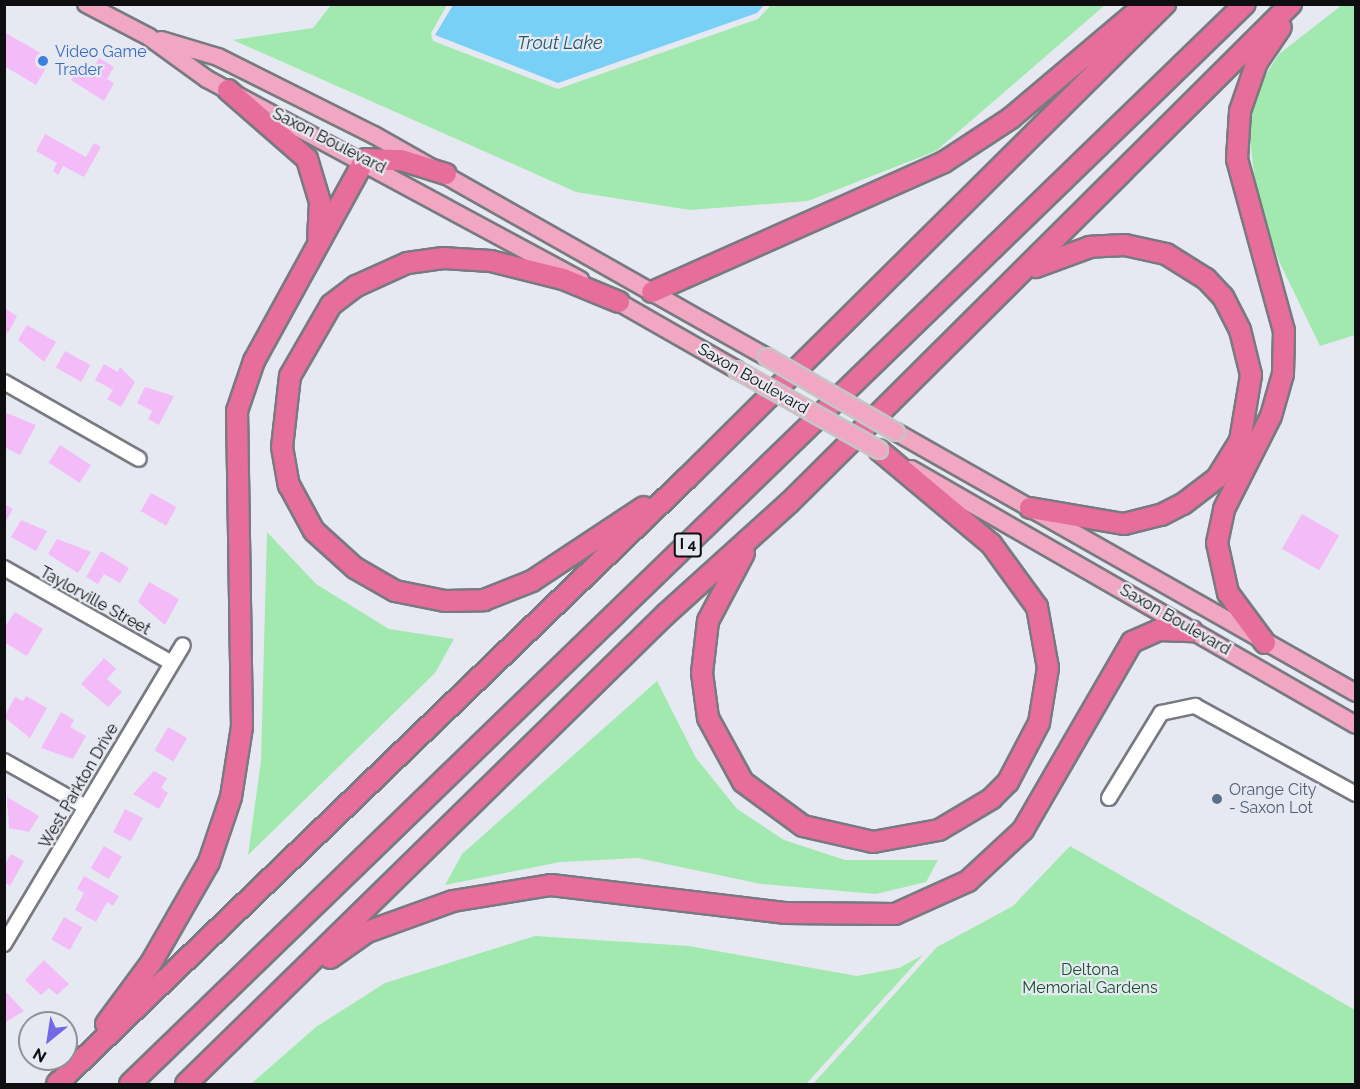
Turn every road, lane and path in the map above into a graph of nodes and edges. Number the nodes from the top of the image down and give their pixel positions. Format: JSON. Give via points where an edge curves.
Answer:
{"nodes":[{"id":1,"x":86,"y":4,"type":"edge"},
{"id":2,"x":1146,"y":4,"type":"edge"},
{"id":3,"x":1165,"y":4,"type":"edge"},
{"id":4,"x":1245,"y":4,"type":"edge"},
{"id":5,"x":1291,"y":4,"type":"edge"},
{"id":6,"x":1300,"y":4,"type":"edge"},
{"id":7,"x":149,"y":37,"type":"junction"},
{"id":8,"x":228,"y":90,"type":"junction"},
{"id":9,"x":365,"y":159,"type":"junction"},
{"id":10,"x":446,"y":174,"type":"junction"},
{"id":11,"x":316,"y":247,"type":"junction"},
{"id":12,"x":1014,"y":282,"type":"junction"},
{"id":13,"x":652,"y":291,"type":"junction"},
{"id":14,"x":619,"y":302,"type":"junction"},
{"id":15,"x":4,"y":382,"type":"edge"},
{"id":16,"x":879,"y":450,"type":"junction"},
{"id":17,"x":139,"y":459,"type":"dead end"},
{"id":18,"x":686,"y":479,"type":"junction"},
{"id":19,"x":789,"y":502,"type":"junction"},
{"id":20,"x":1030,"y":508,"type":"junction"},
{"id":21,"x":4,"y":568,"type":"edge"},
{"id":22,"x":1192,"y":631,"type":"junction"},
{"id":23,"x":1265,"y":644,"type":"junction"},
{"id":24,"x":183,"y":645,"type":"dead end"},
{"id":25,"x":170,"y":662,"type":"junction"},
{"id":26,"x":1356,"y":693,"type":"edge"},
{"id":27,"x":1356,"y":725,"type":"edge"},
{"id":28,"x":4,"y":761,"type":"edge"},
{"id":29,"x":1356,"y":794,"type":"edge"},
{"id":30,"x":1109,"y":798,"type":"dead end"},
{"id":31,"x":86,"y":807,"type":"junction"},
{"id":32,"x":4,"y":944,"type":"edge"},
{"id":33,"x":283,"y":990,"type":"junction"},
{"id":34,"x":78,"y":1062,"type":"edge"},
{"id":35,"x":78,"y":1064,"type":"edge"},
{"id":36,"x":71,"y":1071,"type":"edge"},
{"id":37,"x":57,"y":1084,"type":"edge"},
{"id":38,"x":130,"y":1084,"type":"edge"},
{"id":39,"x":186,"y":1084,"type":"edge"}],
"edges":[{"from":1,"to":7,"type":"main road","name":"Saxon Boulevard"},
{"from":2,"to":13,"type":"highway","via":[[1011,118],[944,162]]},
{"from":3,"to":18,"type":"highway"},
{"from":4,"to":38,"type":"highway","number":"I 4"},
{"from":5,"to":12,"type":"highway"},
{"from":6,"to":23,"type":"highway","via":[[1257,63],[1240,111],[1237,159],[1284,331],[1283,374],[1271,416],[1224,509],[1217,543],[1228,593]]},
{"from":7,"to":8,"type":"main road","name":"Saxon Boulevard"},
{"from":7,"to":10,"type":"main road","name":"Saxon Boulevard","via":[[218,57]]},
{"from":8,"to":9,"type":"main road","name":"Saxon Boulevard"},
{"from":8,"to":11,"type":"highway","via":[[307,159],[320,202]]},
{"from":9,"to":10,"type":"highway","via":[[401,160]]},
{"from":9,"to":11,"type":"highway"},
{"from":9,"to":14,"type":"main road","name":"Saxon Boulevard"},
{"from":10,"to":13,"type":"main road","name":"Saxon Boulevard"},
{"from":11,"to":34,"type":"highway","via":[[254,361],[237,411],[242,727],[231,797],[209,861],[151,963]]},
{"from":12,"to":19,"type":"highway"},
{"from":12,"to":20,"type":"highway","via":[[1052,258],[1090,246],[1125,245],[1166,254],[1223,297],[1240,330],[1251,375],[1240,441],[1217,478],[1183,504],[1124,524]]},
{"from":13,"to":20,"type":"main road","name":"Saxon Boulevard","bridge":true},
{"from":14,"to":16,"type":"main road","name":"Saxon Boulevard","bridge":true},
{"from":14,"to":18,"type":"highway","via":[[520,268],[443,258],[407,263],[356,286],[331,304],[290,376],[282,427],[289,485],[314,531],[355,568],[395,591],[445,601],[484,600],[532,581]]},
{"from":15,"to":17,"type":"street"},
{"from":16,"to":19,"type":"highway","via":[[1011,564],[1037,607],[1045,636],[1045,697],[1030,744],[1008,782],[957,822],[896,840],[826,834],[759,797],[717,741],[702,684],[708,621],[741,557]]},
{"from":16,"to":22,"type":"main road","name":"Saxon Boulevard"},
{"from":18,"to":35,"type":"highway"},
{"from":19,"to":33,"type":"highway","via":[[666,614]]},
{"from":20,"to":23,"type":"main road","name":"Saxon Boulevard"},
{"from":21,"to":25,"type":"street","name":"Taylorville Street"},
{"from":22,"to":27,"type":"main road","name":"Saxon Boulevard"},
{"from":22,"to":33,"type":"highway","via":[[1158,630],[1132,642],[1023,830],[968,881],[896,914],[786,913],[552,885],[453,901],[368,932]]},
{"from":23,"to":26,"type":"main road","name":"Saxon Boulevard"},
{"from":24,"to":25,"type":"street","name":"West Parkton Drive"},
{"from":25,"to":31,"type":"street","name":"West Parkton Drive"},
{"from":28,"to":31,"type":"street"},
{"from":29,"to":30,"type":"street","via":[[1195,706],[1161,713]]},
{"from":31,"to":32,"type":"street","name":"West Parkton Drive"},
{"from":33,"to":39,"type":"highway"},
{"from":36,"to":37,"type":"highway"}]}
